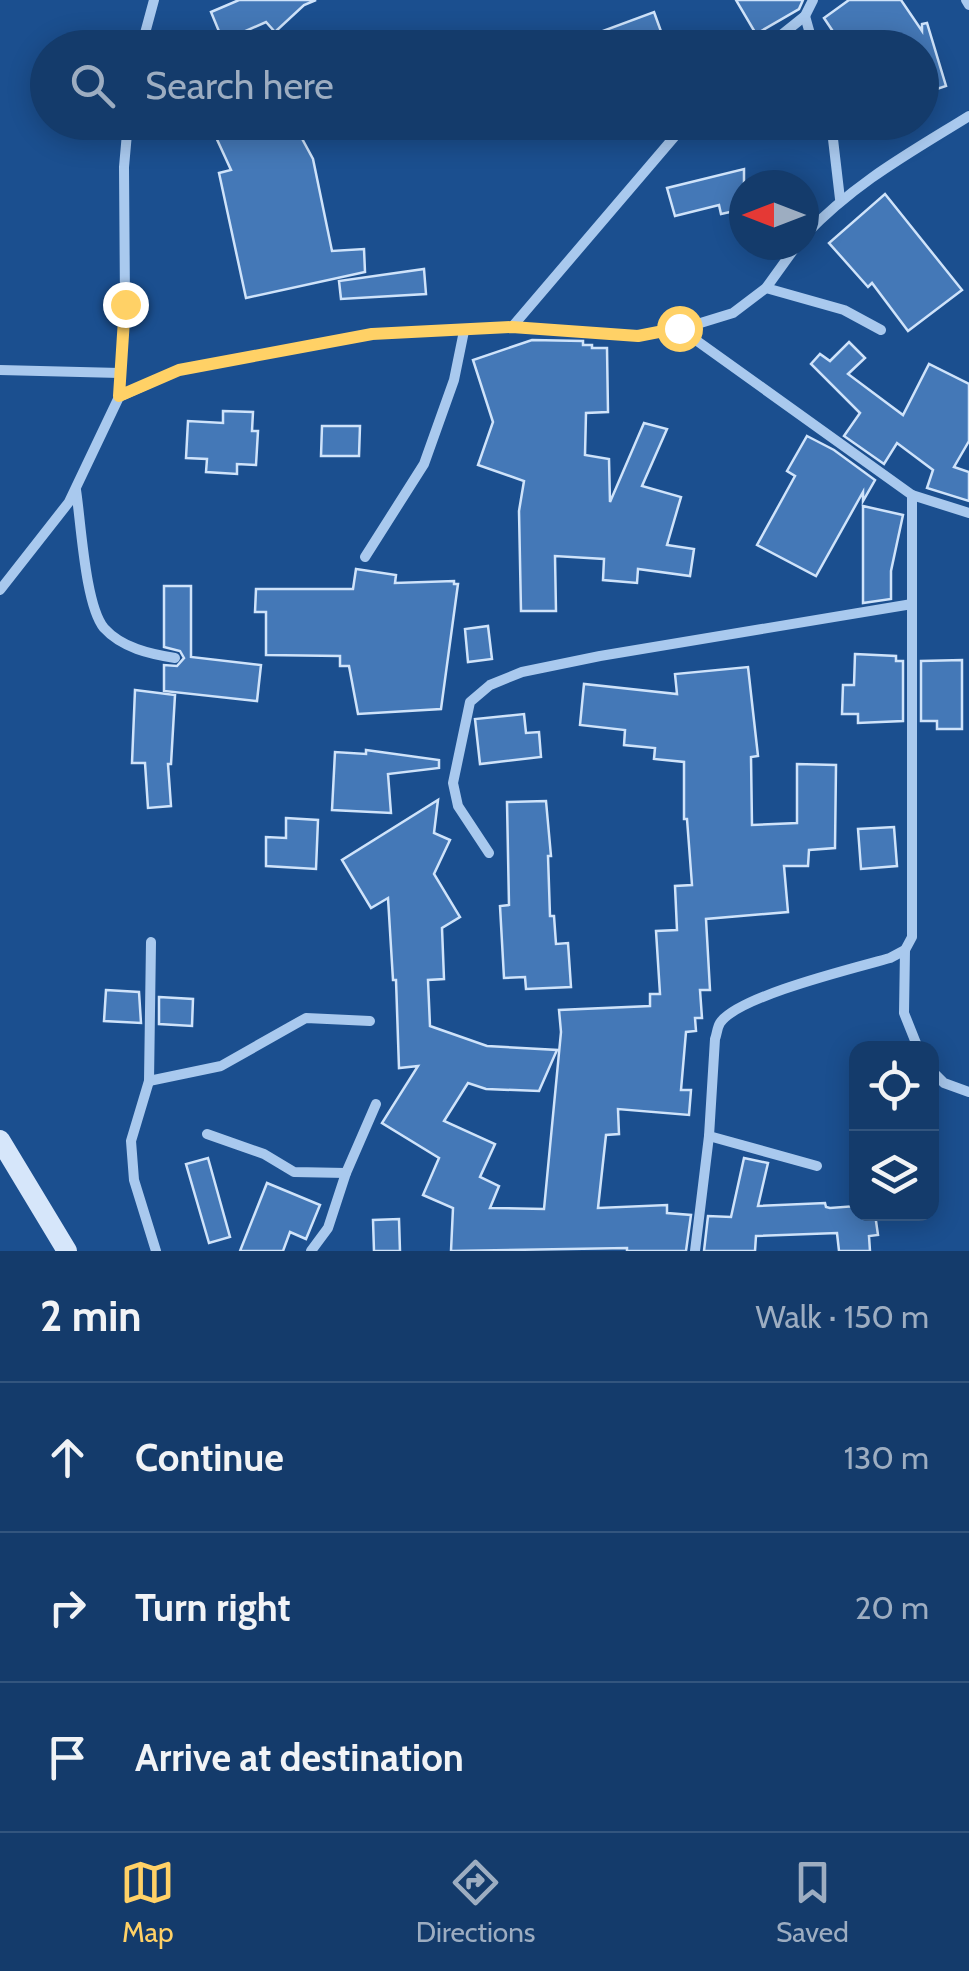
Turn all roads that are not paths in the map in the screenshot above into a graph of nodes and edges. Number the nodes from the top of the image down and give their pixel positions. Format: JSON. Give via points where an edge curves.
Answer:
{"nodes":[{"id":1,"x":154,"y":0,"type":"edge"},
{"id":2,"x":813,"y":0,"type":"edge"},
{"id":3,"x":806,"y":16,"type":"junction"},
{"id":4,"x":146,"y":30,"type":"edge"},
{"id":5,"x":788,"y":30,"type":"edge"},
{"id":6,"x":810,"y":30,"type":"edge"},
{"id":7,"x":969,"y":116,"type":"edge"},
{"id":8,"x":939,"y":134,"type":"edge"},
{"id":9,"x":127,"y":140,"type":"edge"},
{"id":10,"x":672,"y":140,"type":"edge"},
{"id":11,"x":834,"y":140,"type":"edge"},
{"id":12,"x":930,"y":140,"type":"edge"},
{"id":13,"x":840,"y":199,"type":"junction"},
{"id":14,"x":819,"y":221,"type":"edge"},
{"id":15,"x":786,"y":260,"type":"edge"},
{"id":16,"x":766,"y":288,"type":"junction"},
{"id":17,"x":512,"y":327,"type":"junction"},
{"id":18,"x":679,"y":328,"type":"junction"},
{"id":19,"x":881,"y":330,"type":"dead end"},
{"id":20,"x":464,"y":331,"type":"junction"},
{"id":21,"x":0,"y":370,"type":"edge"},
{"id":22,"x":120,"y":373,"type":"junction"},
{"id":23,"x":119,"y":396,"type":"junction"},
{"id":24,"x":76,"y":489,"type":"junction"},
{"id":25,"x":912,"y":494,"type":"junction"},
{"id":26,"x":969,"y":513,"type":"edge"},
{"id":27,"x":365,"y":557,"type":"dead end"},
{"id":28,"x":0,"y":590,"type":"edge"},
{"id":29,"x":912,"y":604,"type":"junction"},
{"id":30,"x":175,"y":658,"type":"dead end"},
{"id":31,"x":489,"y":852,"type":"dead end"},
{"id":32,"x":151,"y":942,"type":"dead end"},
{"id":33,"x":905,"y":950,"type":"junction"},
{"id":34,"x":370,"y":1021,"type":"dead end"},
{"id":35,"x":915,"y":1041,"type":"edge"},
{"id":36,"x":939,"y":1078,"type":"edge"},
{"id":37,"x":149,"y":1081,"type":"junction"},
{"id":38,"x":969,"y":1092,"type":"edge"},
{"id":39,"x":376,"y":1104,"type":"dead end"},
{"id":40,"x":207,"y":1134,"type":"dead end"},
{"id":41,"x":709,"y":1136,"type":"junction"},
{"id":42,"x":0,"y":1140,"type":"edge"},
{"id":43,"x":817,"y":1166,"type":"dead end"},
{"id":44,"x":346,"y":1173,"type":"junction"},
{"id":45,"x":66,"y":1251,"type":"edge"},
{"id":46,"x":156,"y":1251,"type":"edge"},
{"id":47,"x":311,"y":1251,"type":"edge"},
{"id":48,"x":695,"y":1251,"type":"edge"}],
"edges":[{"from":1,"to":4,"type":"street"},
{"from":2,"to":3,"type":"street"},
{"from":3,"to":5,"type":"street"},
{"from":3,"to":6,"type":"street"},
{"from":7,"to":8,"type":"street"},
{"from":9,"to":22,"type":"street"},
{"from":10,"to":17,"type":"street"},
{"from":11,"to":13,"type":"street"},
{"from":12,"to":13,"type":"street"},
{"from":13,"to":14,"type":"street"},
{"from":15,"to":16,"type":"street"},
{"from":16,"to":18,"type":"street","via":[[733,313]]},
{"from":16,"to":19,"type":"street","via":[[844,310]]},
{"from":17,"to":18,"type":"street","via":[[638,336]]},
{"from":17,"to":20,"type":"street"},
{"from":18,"to":25,"type":"street"},
{"from":20,"to":23,"type":"street","via":[[320,342],[179,370]]},
{"from":20,"to":27,"type":"street","via":[[424,464]]},
{"from":21,"to":22,"type":"street"},
{"from":22,"to":23,"type":"street"},
{"from":23,"to":24,"type":"street"},
{"from":24,"to":28,"type":"street"},
{"from":24,"to":30,"type":"street","via":[[90,592],[103,626],[147,654]]},
{"from":25,"to":26,"type":"street"},
{"from":25,"to":29,"type":"street"},
{"from":29,"to":31,"type":"street","via":[[600,656],[490,685],[470,702],[453,783],[458,806]]},
{"from":29,"to":33,"type":"street","via":[[914,892]]},
{"from":32,"to":37,"type":"street"},
{"from":33,"to":35,"type":"street","via":[[904,1013]]},
{"from":33,"to":41,"type":"street","via":[[761,998],[720,1024]]},
{"from":34,"to":37,"type":"street","via":[[306,1018],[222,1066]]},
{"from":36,"to":38,"type":"street"},
{"from":37,"to":46,"type":"street","via":[[131,1142],[134,1180]]},
{"from":39,"to":44,"type":"street"},
{"from":40,"to":44,"type":"street","via":[[294,1172]]},
{"from":41,"to":43,"type":"street"},
{"from":41,"to":48,"type":"street"},
{"from":42,"to":45,"type":"street"},
{"from":44,"to":47,"type":"street","via":[[328,1228]]}]}
